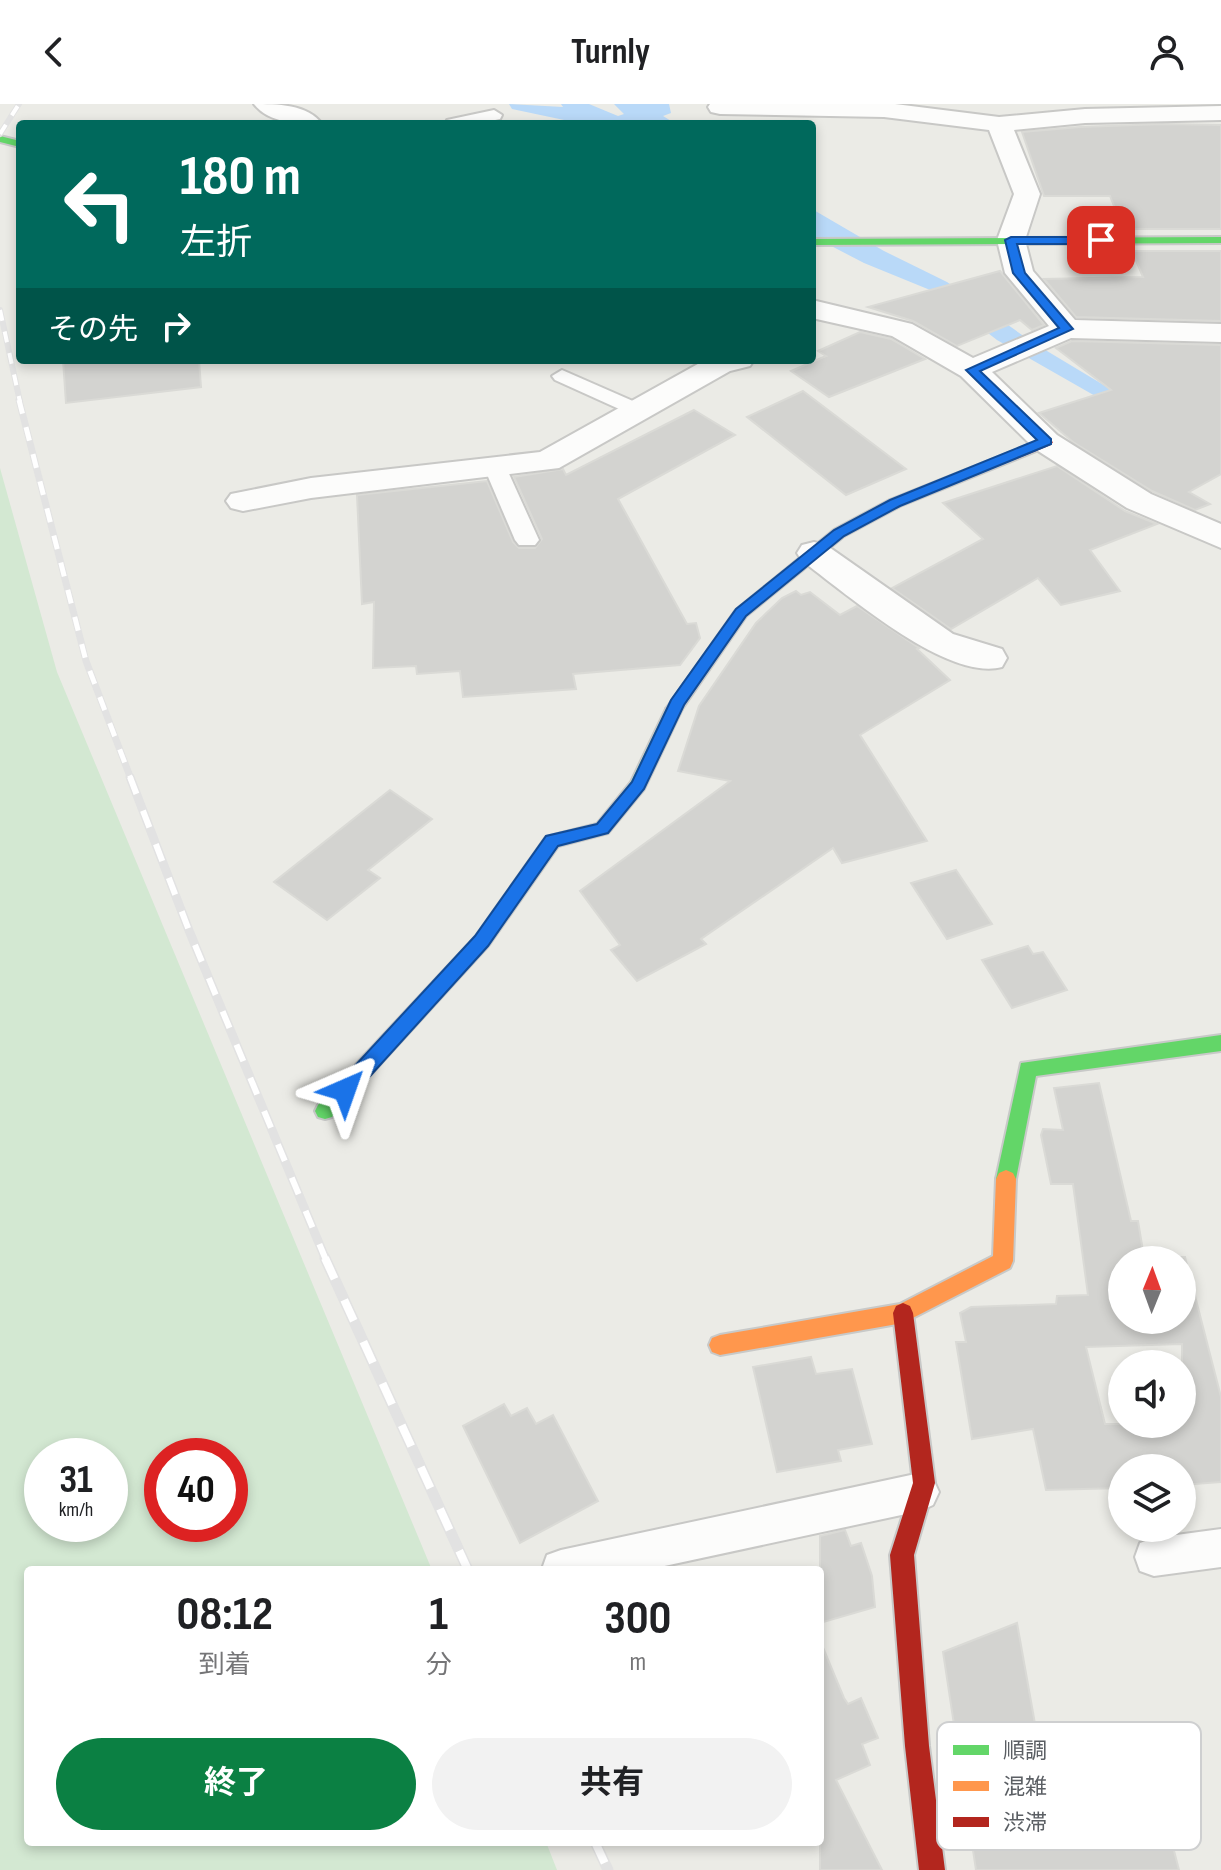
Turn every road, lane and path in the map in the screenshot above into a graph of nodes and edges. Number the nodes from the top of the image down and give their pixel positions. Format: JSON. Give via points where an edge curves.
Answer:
{"nodes":[{"id":1,"x":266,"y":104,"type":"edge"},
{"id":2,"x":720,"y":107,"type":"dead end"},
{"id":3,"x":1221,"y":113,"type":"edge"},
{"id":4,"x":494,"y":115,"type":"dead end"},
{"id":5,"x":301,"y":120,"type":"edge"},
{"id":6,"x":471,"y":120,"type":"edge"},
{"id":7,"x":999,"y":124,"type":"junction"},
{"id":8,"x":1011,"y":240,"type":"junction"},
{"id":9,"x":1221,"y":240,"type":"edge"},
{"id":10,"x":816,"y":242,"type":"edge"},
{"id":11,"x":818,"y":318,"type":"edge"},
{"id":12,"x":1055,"y":333,"type":"junction"},
{"id":13,"x":1221,"y":333,"type":"edge"},
{"id":14,"x":720,"y":364,"type":"edge"},
{"id":15,"x":972,"y":370,"type":"junction"},
{"id":16,"x":562,"y":376,"type":"dead end"},
{"id":17,"x":635,"y":409,"type":"junction"},
{"id":18,"x":1046,"y":442,"type":"junction"},
{"id":19,"x":494,"y":465,"type":"junction"},
{"id":20,"x":243,"y":501,"type":"dead end"},
{"id":21,"x":1221,"y":537,"type":"edge"},
{"id":22,"x":527,"y":540,"type":"dead end"},
{"id":23,"x":814,"y":553,"type":"junction"},
{"id":24,"x":989,"y":658,"type":"dead end"},
{"id":25,"x":1221,"y":1043,"type":"edge"},
{"id":26,"x":325,"y":1111,"type":"dead end"},
{"id":27,"x":903,"y":1313,"type":"junction"},
{"id":28,"x":720,"y":1345,"type":"dead end"},
{"id":29,"x":920,"y":1492,"type":"junction"},
{"id":30,"x":1221,"y":1548,"type":"edge"},
{"id":31,"x":1154,"y":1557,"type":"dead end"},
{"id":32,"x":575,"y":1566,"type":"edge"},
{"id":33,"x":932,"y":1870,"type":"edge"}],
"edges":[{"from":1,"to":5,"type":"street"},
{"from":2,"to":7,"type":"street","via":[[884,110]]},
{"from":3,"to":7,"type":"street"},
{"from":4,"to":6,"type":"lane"},
{"from":7,"to":8,"type":"street","via":[[1027,194]]},
{"from":8,"to":9,"type":"street"},
{"from":8,"to":10,"type":"street"},
{"from":8,"to":12,"type":"street","via":[[1019,273]]},
{"from":11,"to":15,"type":"street","via":[[902,330]]},
{"from":12,"to":13,"type":"street"},
{"from":12,"to":15,"type":"street"},
{"from":14,"to":17,"type":"street"},
{"from":15,"to":18,"type":"street"},
{"from":16,"to":17,"type":"lane"},
{"from":17,"to":19,"type":"street","via":[[548,461]]},
{"from":18,"to":21,"type":"street","via":[[1139,501]]},
{"from":18,"to":23,"type":"street","via":[[895,503]]},
{"from":19,"to":20,"type":"street"},
{"from":19,"to":22,"type":"lane"},
{"from":23,"to":24,"type":"street","via":[[940,643]]},
{"from":23,"to":26,"type":"street","via":[[741,613],[677,704],[638,785],[602,829],[552,841],[482,941]]},
{"from":25,"to":27,"type":"street","via":[[1028,1069],[1005,1183],[1003,1261]]},
{"from":27,"to":28,"type":"street"},
{"from":27,"to":29,"type":"street","via":[[924,1483]]},
{"from":29,"to":32,"type":"lane"},
{"from":29,"to":33,"type":"street","via":[[902,1555]]},
{"from":30,"to":31,"type":"lane"}]}
